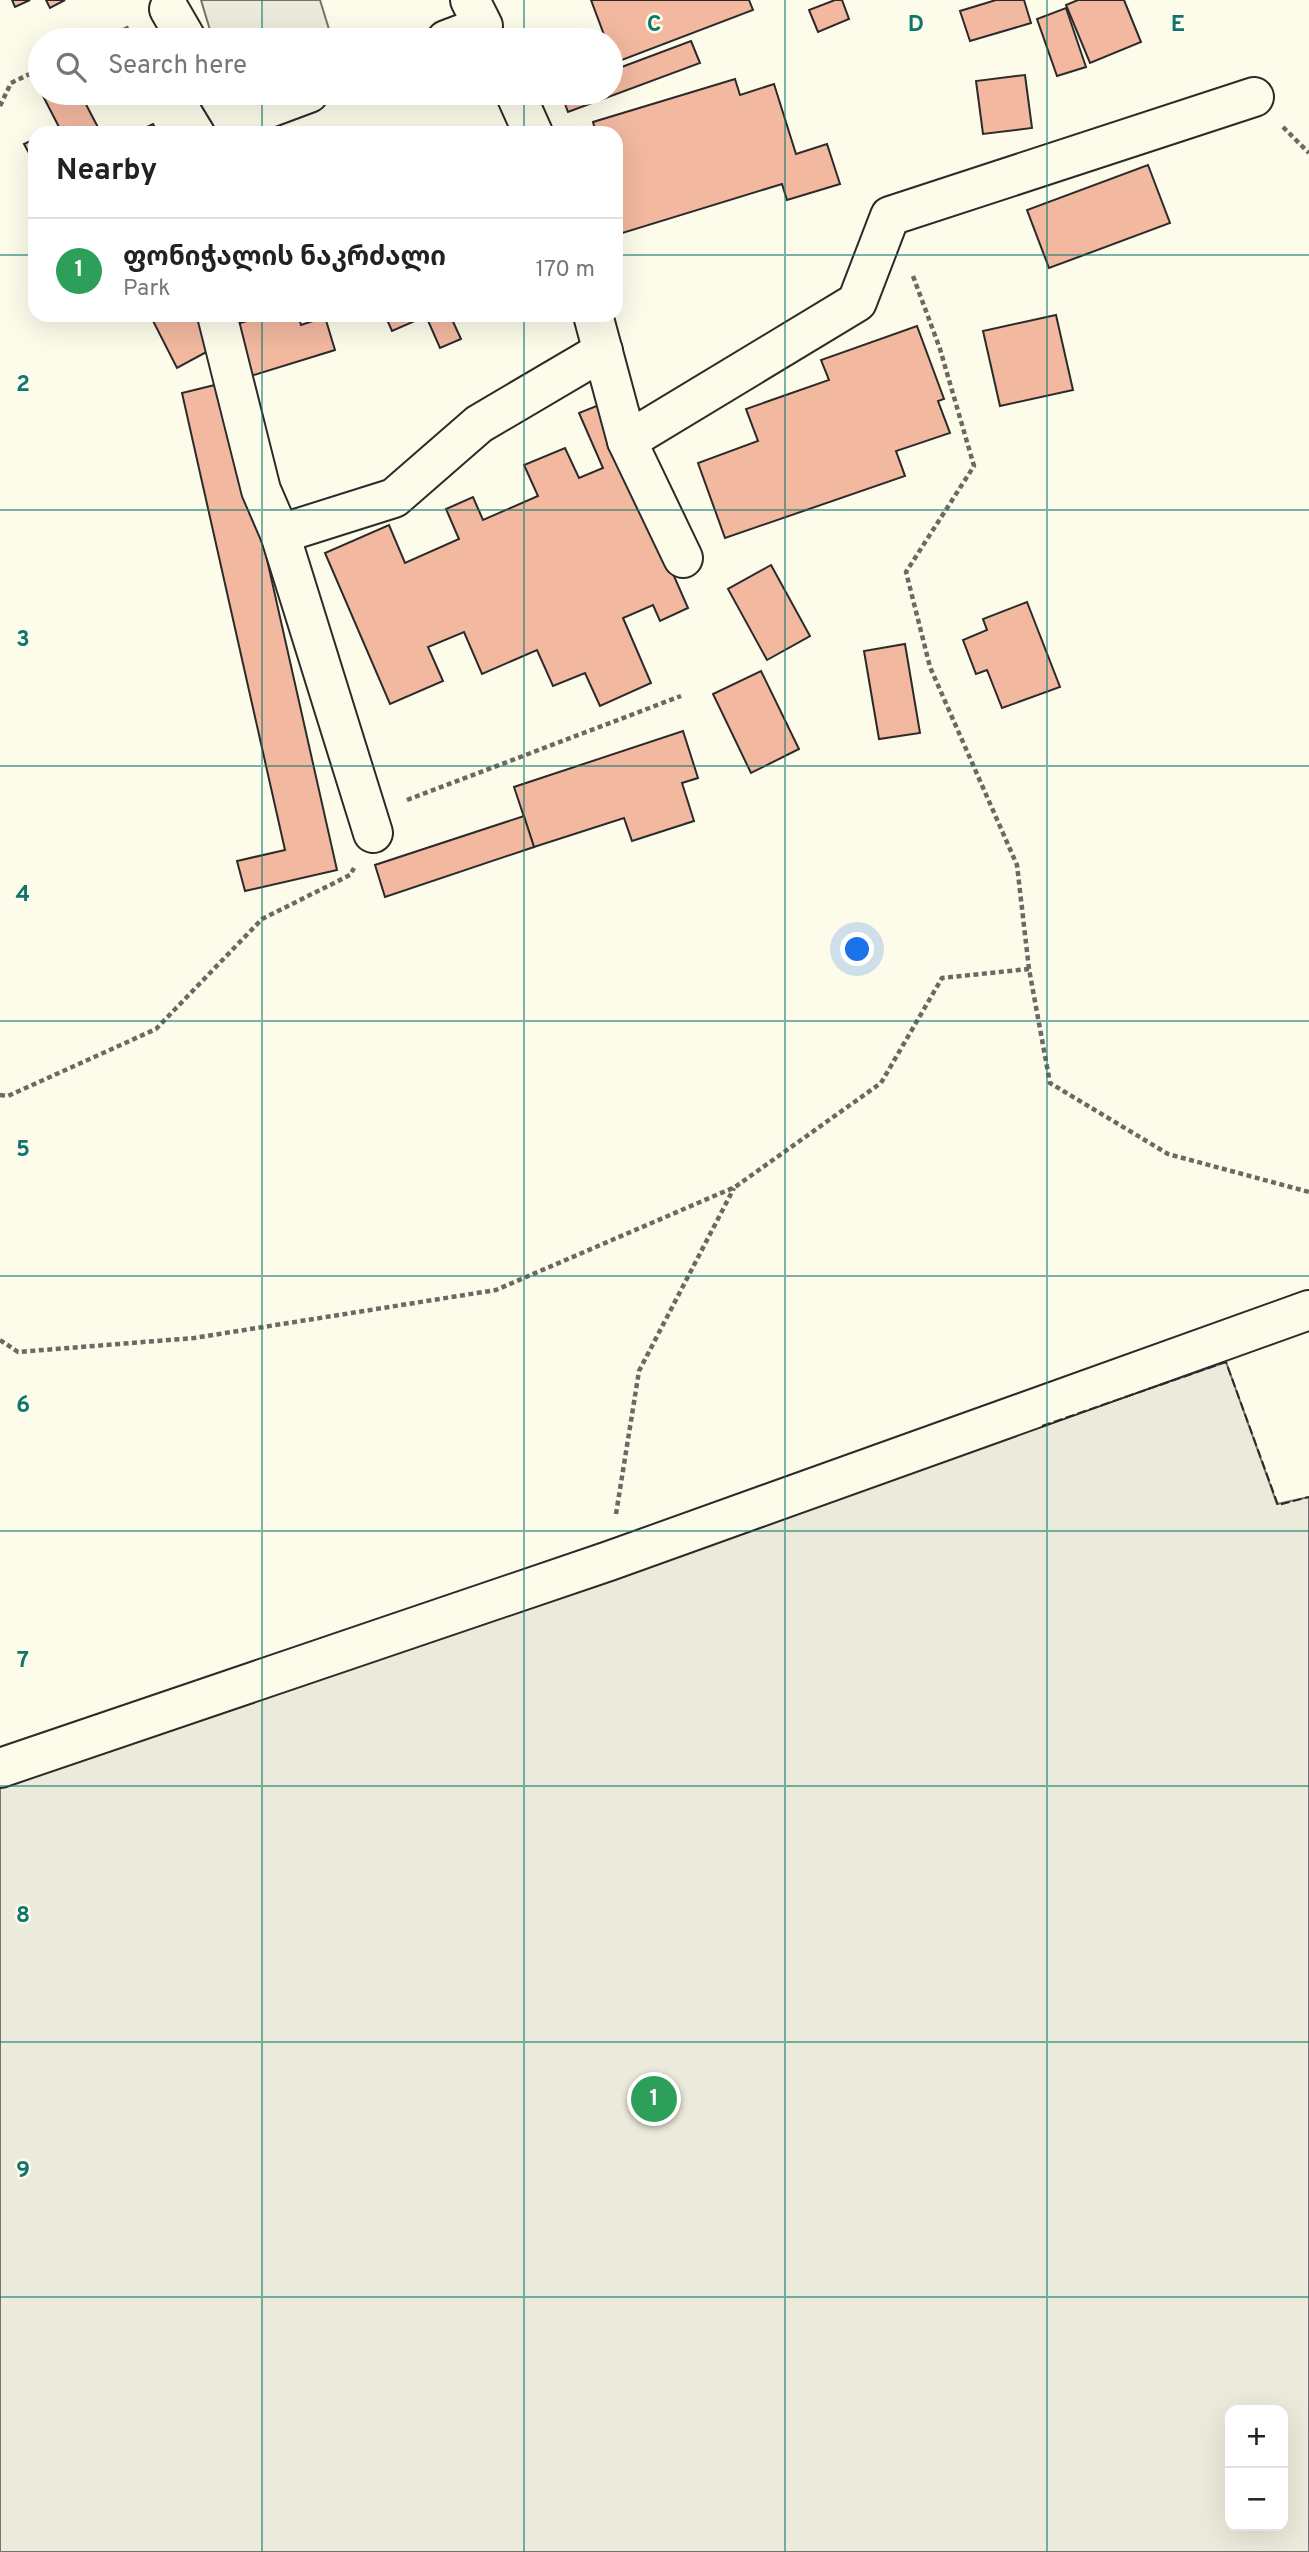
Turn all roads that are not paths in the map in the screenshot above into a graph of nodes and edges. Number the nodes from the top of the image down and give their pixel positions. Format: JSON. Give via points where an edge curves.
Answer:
{"nodes":[{"id":1,"x":1254,"y":97,"type":"dead end"},
{"id":2,"x":266,"y":105,"type":"edge"},
{"id":3,"x":520,"y":105,"type":"edge"},
{"id":4,"x":227,"y":116,"type":"edge"},
{"id":5,"x":530,"y":126,"type":"edge"},
{"id":6,"x":219,"y":322,"type":"edge"},
{"id":7,"x":598,"y":333,"type":"edge"},
{"id":8,"x":626,"y":441,"type":"junction"},
{"id":9,"x":280,"y":534,"type":"junction"},
{"id":10,"x":683,"y":558,"type":"dead end"},
{"id":11,"x":373,"y":833,"type":"road end"},
{"id":12,"x":1309,"y":1310,"type":"edge"},
{"id":13,"x":0,"y":1768,"type":"edge"}],
"edges":[{"from":1,"to":8,"type":"street","via":[[890,216],[857,302]]},
{"from":2,"to":4,"type":"street"},
{"from":3,"to":5,"type":"street"},
{"from":6,"to":9,"type":"street","via":[[261,490]]},
{"from":7,"to":8,"type":"street"},
{"from":7,"to":9,"type":"street","via":[[479,424],[394,498]]},
{"from":8,"to":10,"type":"street"},
{"from":9,"to":11,"type":"street"},
{"from":12,"to":13,"type":"street","via":[[609,1561]]}]}
